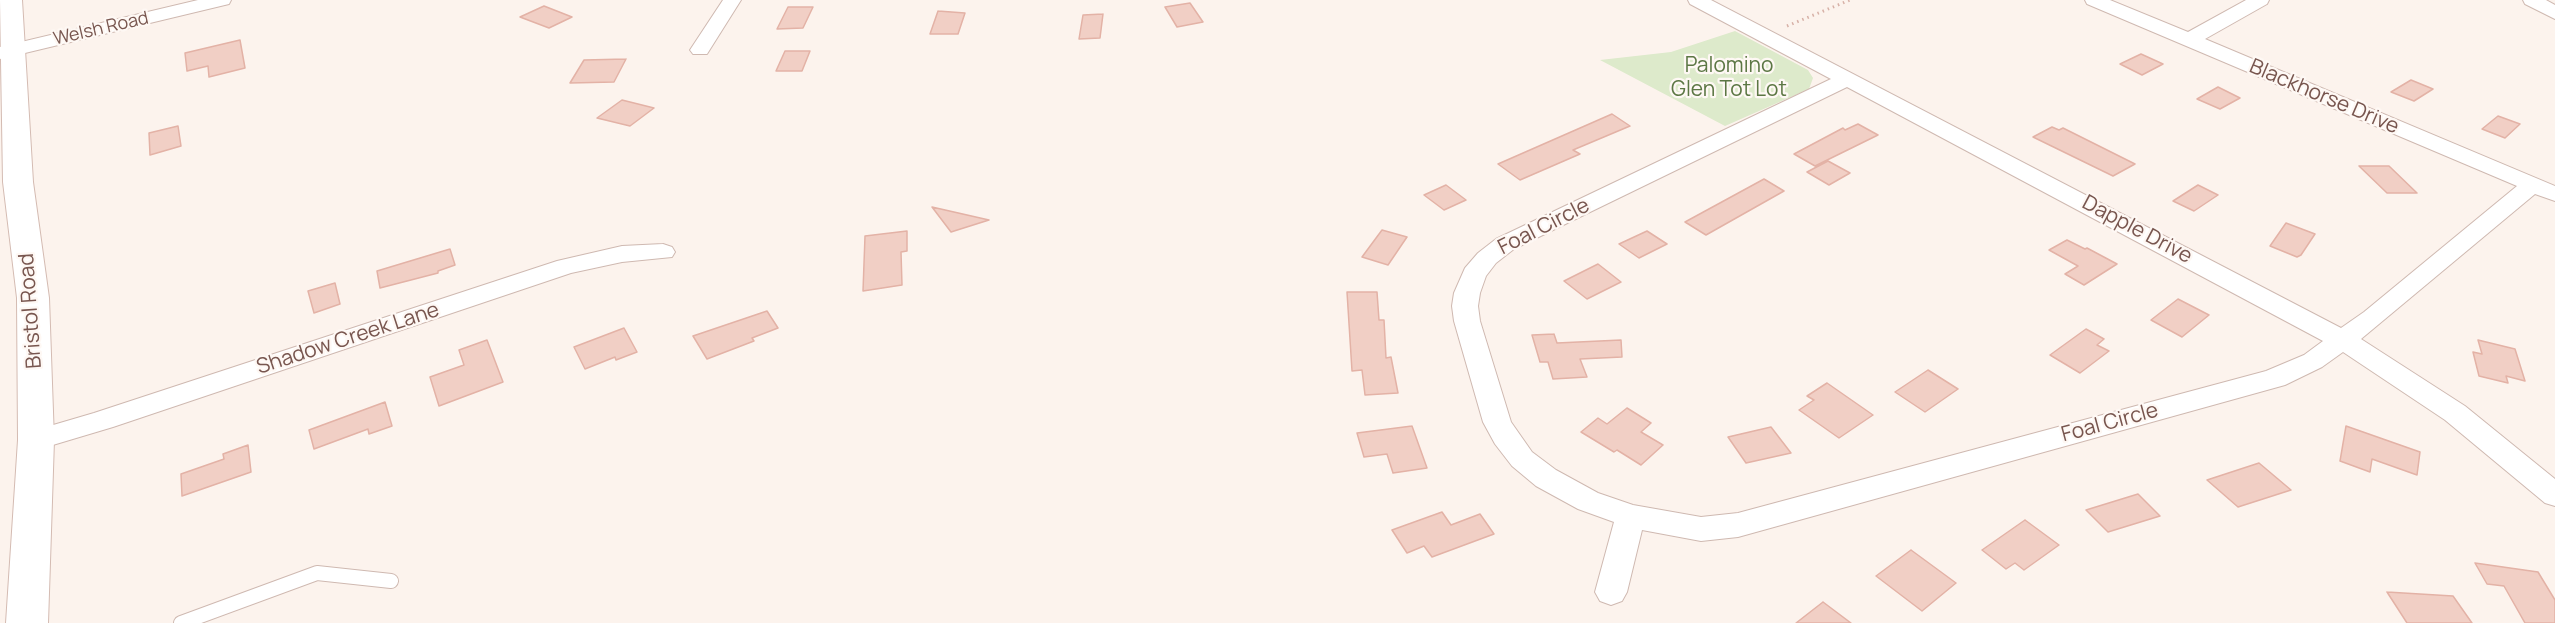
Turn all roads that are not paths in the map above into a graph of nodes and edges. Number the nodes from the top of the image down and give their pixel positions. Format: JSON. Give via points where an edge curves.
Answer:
{"nodes":[{"id":1,"x":10,"y":0,"type":"edge"},
{"id":2,"x":222,"y":0,"type":"edge"},
{"id":3,"x":732,"y":0,"type":"edge"},
{"id":4,"x":1697,"y":0,"type":"edge"},
{"id":5,"x":2094,"y":0,"type":"edge"},
{"id":6,"x":2260,"y":0,"type":"edge"},
{"id":7,"x":2532,"y":0,"type":"edge"},
{"id":8,"x":2555,"y":13,"type":"edge"},
{"id":9,"x":2189,"y":40,"type":"junction"},
{"id":10,"x":700,"y":50,"type":"dead end"},
{"id":11,"x":7,"y":52,"type":"edge"},
{"id":12,"x":1847,"y":79,"type":"junction"},
{"id":13,"x":9,"y":185,"type":"edge"},
{"id":14,"x":2544,"y":189,"type":"edge"},
{"id":15,"x":663,"y":252,"type":"dead end"},
{"id":16,"x":2343,"y":339,"type":"junction"},
{"id":17,"x":36,"y":440,"type":"junction"},
{"id":18,"x":2555,"y":495,"type":"edge"},
{"id":19,"x":1631,"y":516,"type":"junction"},
{"id":20,"x":391,"y":581,"type":"dead end"},
{"id":21,"x":1611,"y":592,"type":"dead end"},
{"id":22,"x":27,"y":623,"type":"edge"},
{"id":23,"x":181,"y":623,"type":"edge"}],
"edges":[{"from":1,"to":11,"type":"main road","name":"Bristol Road"},
{"from":2,"to":11,"type":"street","name":"Welsh Road"},
{"from":3,"to":10,"type":"street"},
{"from":4,"to":12,"type":"street","name":"Dapple Drive"},
{"from":5,"to":9,"type":"street","name":"Blackhorse Drive"},
{"from":6,"to":9,"type":"street"},
{"from":7,"to":8,"type":"street"},
{"from":9,"to":14,"type":"street","name":"Blackhorse Drive"},
{"from":11,"to":13,"type":"main road","name":"Bristol Road"},
{"from":12,"to":16,"type":"street","name":"Dapple Drive"},
{"from":12,"to":19,"type":"street","name":"Foal Circle","via":[[1505,244],[1474,274],[1465,306],[1467,321],[1505,437],[1522,459],[1557,485]]},
{"from":13,"to":17,"type":"main road","name":"Bristol Road","via":[[33,298]]},
{"from":14,"to":16,"type":"street","name":"Foal Circle"},
{"from":15,"to":17,"type":"street","name":"Shadow Creek Lane","via":[[566,266]]},
{"from":16,"to":18,"type":"street","name":"Dapple Drive","via":[[2456,413]]},
{"from":16,"to":19,"type":"street","name":"Foal Circle","via":[[2313,361],[2275,378],[1767,519],[1701,529]]},
{"from":17,"to":22,"type":"main road","name":"Bristol Road"},
{"from":19,"to":21,"type":"street"},
{"from":20,"to":23,"type":"lane","via":[[317,573]]}]}
